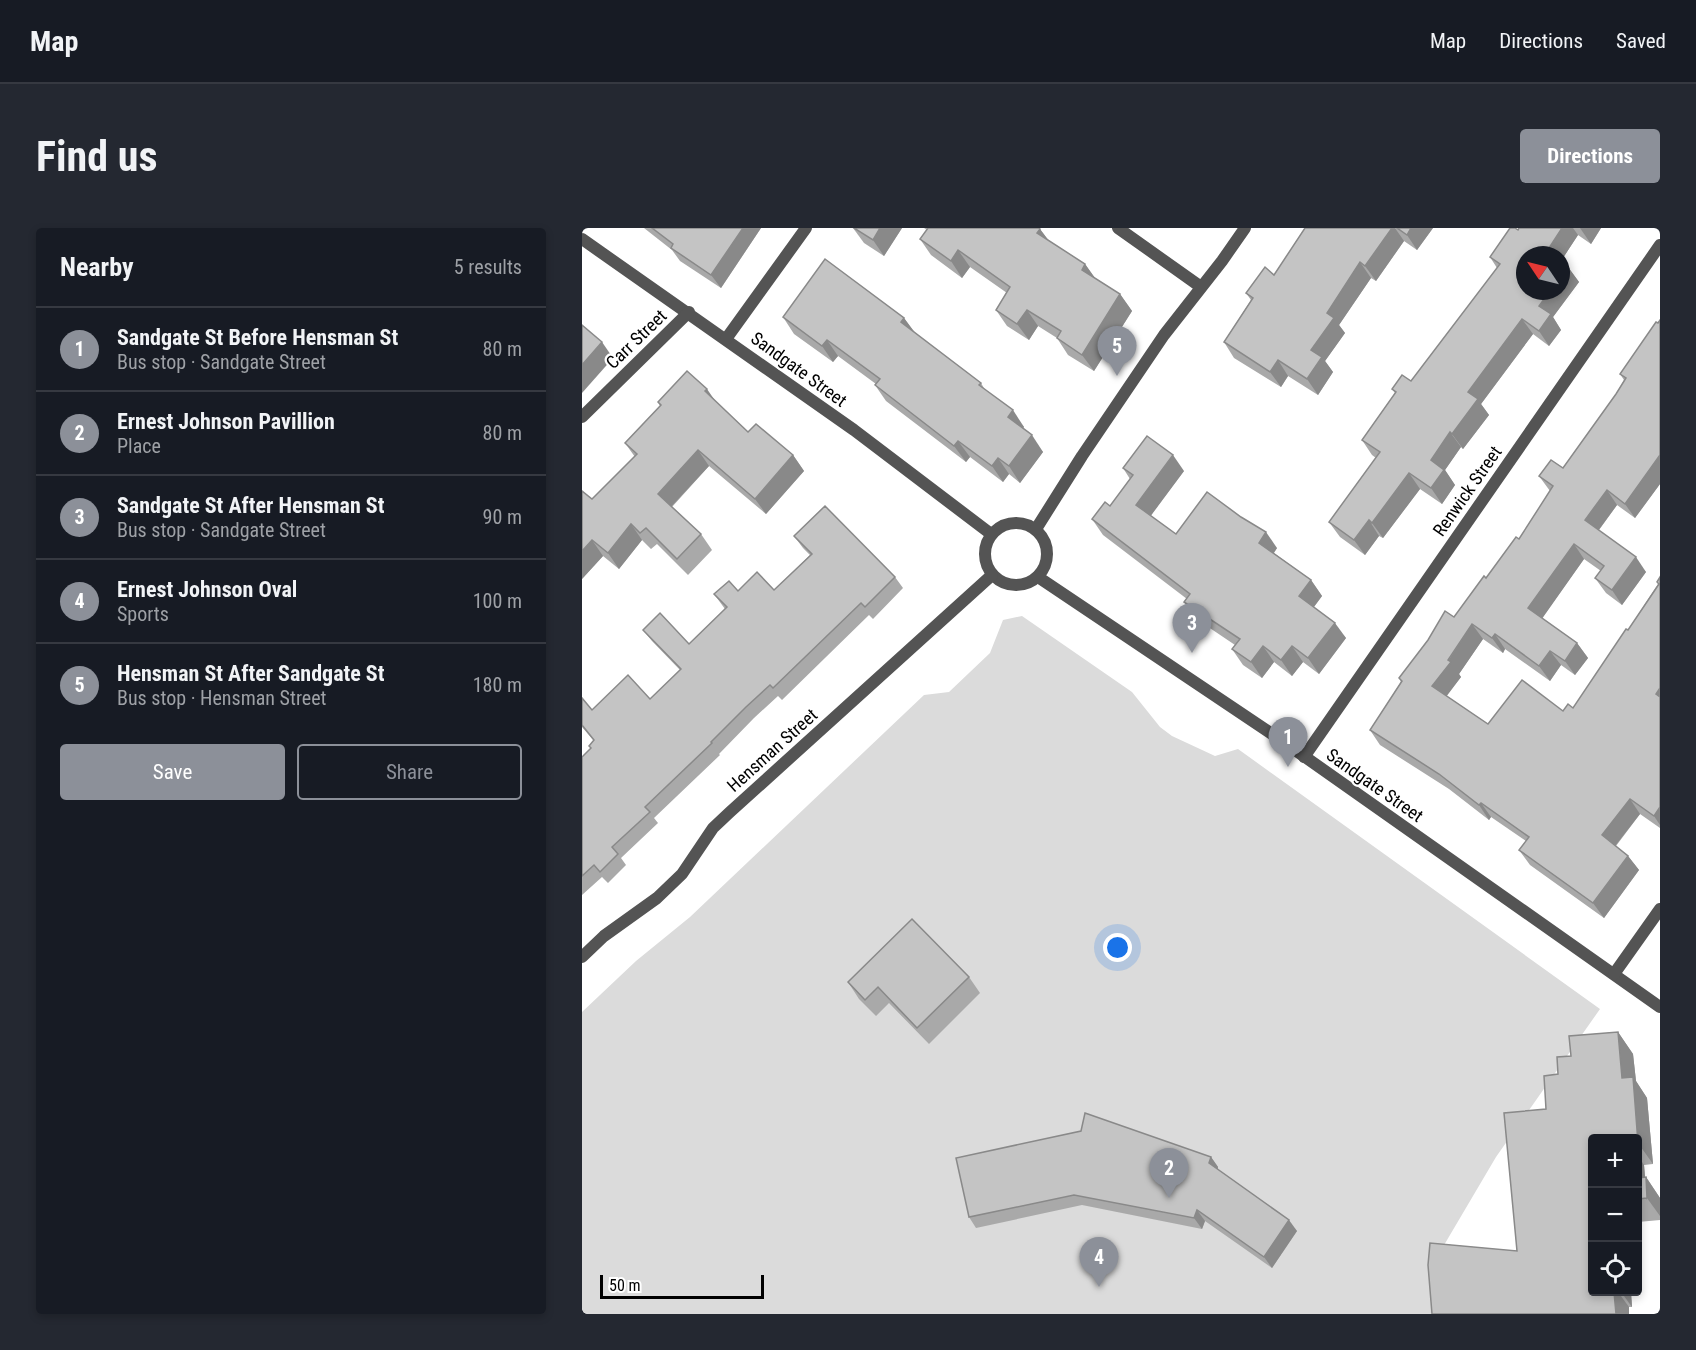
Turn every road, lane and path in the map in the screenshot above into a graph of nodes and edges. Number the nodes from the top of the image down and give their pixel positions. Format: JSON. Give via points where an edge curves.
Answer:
{"nodes":[{"id":1,"x":806,"y":228,"type":"edge"},
{"id":2,"x":1118,"y":228,"type":"edge"},
{"id":3,"x":1245,"y":228,"type":"edge"},
{"id":4,"x":582,"y":239,"type":"edge"},
{"id":5,"x":1660,"y":245,"type":"edge"},
{"id":6,"x":1201,"y":287,"type":"junction"},
{"id":7,"x":689,"y":312,"type":"junction"},
{"id":8,"x":726,"y":339,"type":"junction"},
{"id":9,"x":582,"y":417,"type":"edge"},
{"id":10,"x":1036,"y":529,"type":"junction"},
{"id":11,"x":991,"y":534,"type":"junction"},
{"id":12,"x":992,"y":575,"type":"junction"},
{"id":13,"x":1038,"y":577,"type":"junction"},
{"id":14,"x":1304,"y":757,"type":"junction"},
{"id":15,"x":1660,"y":909,"type":"edge"},
{"id":16,"x":582,"y":957,"type":"edge"},
{"id":17,"x":1614,"y":974,"type":"junction"},
{"id":18,"x":1660,"y":1007,"type":"edge"}],
"edges":[{"from":1,"to":8,"type":"street"},
{"from":2,"to":6,"type":"street"},
{"from":3,"to":6,"type":"street"},
{"from":4,"to":7,"type":"street","name":"Sandgate Street"},
{"from":5,"to":14,"type":"street","name":"Renwick Street"},
{"from":6,"to":10,"type":"street","via":[[1164,335]]},
{"from":7,"to":8,"type":"street","name":"Sandgate Street"},
{"from":7,"to":9,"type":"street","name":"Carr Street"},
{"from":8,"to":11,"type":"street","name":"Sandgate Street"},
{"from":10,"to":11,"type":"street","via":[[1027,524],[1008,523]]},
{"from":10,"to":13,"type":"street","via":[[1047,547],[1047,558]]},
{"from":11,"to":12,"type":"street","via":[[985,559]]},
{"from":12,"to":13,"type":"street","via":[[1010,585]]},
{"from":12,"to":16,"type":"street","name":"Hensman Street","via":[[713,828],[682,874],[657,898],[619,924]]},
{"from":13,"to":14,"type":"street","name":"Sandgate Street"},
{"from":14,"to":17,"type":"street","name":"Sandgate Street"},
{"from":15,"to":17,"type":"street"},
{"from":17,"to":18,"type":"street","name":"Sandgate Street"}]}
